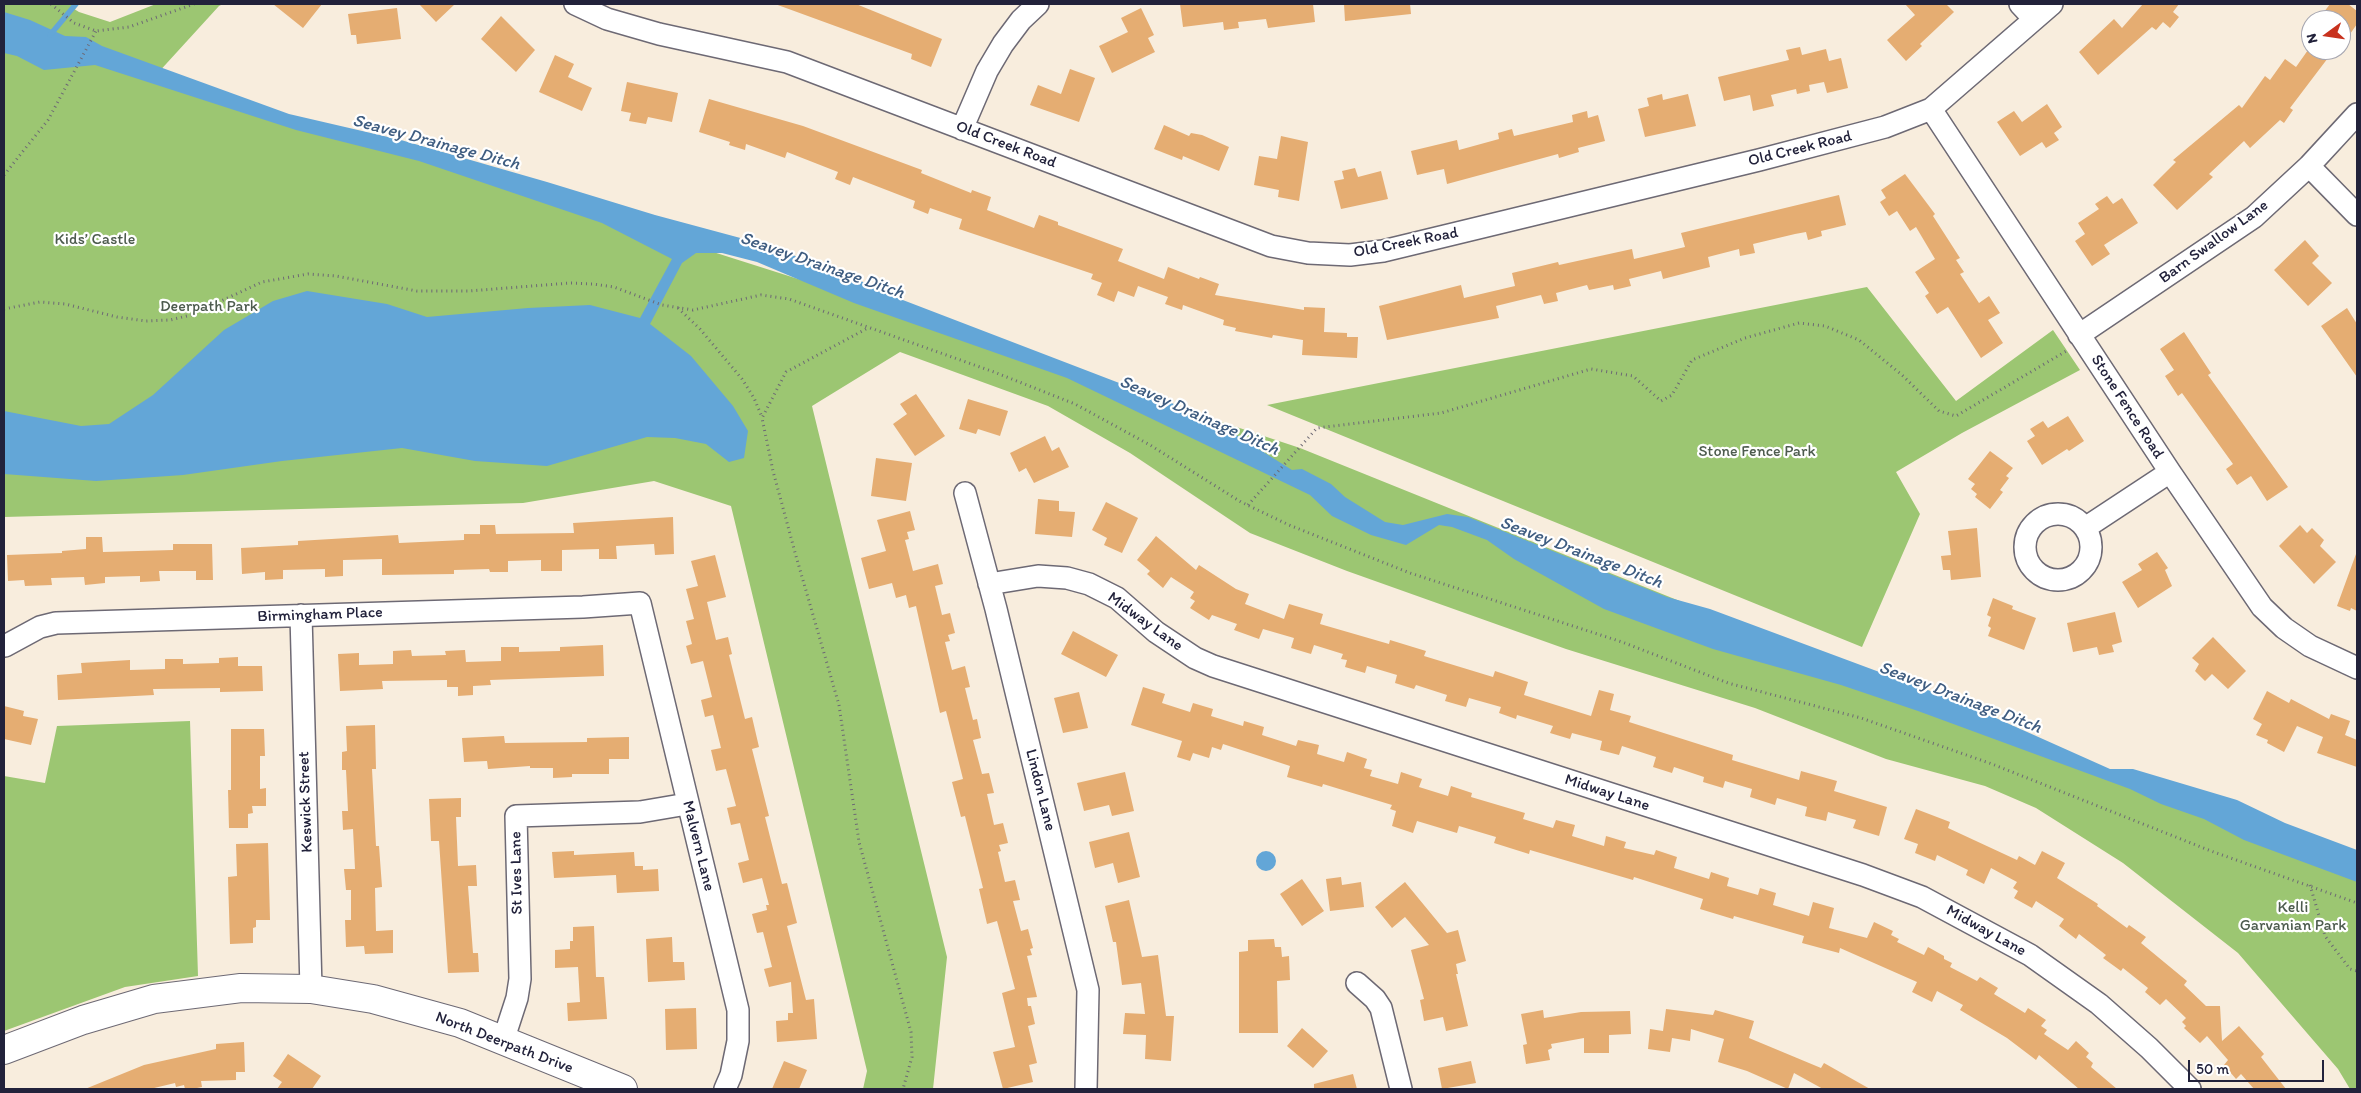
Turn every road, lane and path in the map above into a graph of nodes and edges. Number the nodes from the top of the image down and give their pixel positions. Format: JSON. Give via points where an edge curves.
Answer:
{"nodes":[{"id":1,"x":51,"y":4,"type":"edge"},
{"id":2,"x":194,"y":4,"type":"edge"},
{"id":3,"x":575,"y":4,"type":"edge"},
{"id":4,"x":1038,"y":4,"type":"edge"},
{"id":5,"x":2020,"y":4,"type":"edge"},
{"id":6,"x":2052,"y":4,"type":"edge"},
{"id":7,"x":2034,"y":19,"type":"junction"},
{"id":8,"x":96,"y":31,"type":"junction"},
{"id":9,"x":1931,"y":109,"type":"junction"},
{"id":10,"x":2357,"y":114,"type":"edge"},
{"id":11,"x":962,"y":129,"type":"junction"},
{"id":12,"x":2309,"y":166,"type":"junction"},
{"id":13,"x":4,"y":175,"type":"edge"},
{"id":14,"x":2357,"y":215,"type":"edge"},
{"id":15,"x":678,"y":308,"type":"junction"},
{"id":16,"x":4,"y":309,"type":"edge"},
{"id":17,"x":867,"y":328,"type":"junction"},
{"id":18,"x":2081,"y":338,"type":"junction"},
{"id":19,"x":762,"y":418,"type":"junction"},
{"id":20,"x":2170,"y":472,"type":"junction"},
{"id":21,"x":965,"y":494,"type":"dead end"},
{"id":22,"x":1248,"y":505,"type":"junction"},
{"id":23,"x":2085,"y":528,"type":"dead end"},
{"id":24,"x":989,"y":584,"type":"junction"},
{"id":25,"x":640,"y":603,"type":"joint"},
{"id":26,"x":301,"y":615,"type":"junction"},
{"id":27,"x":5,"y":646,"type":"edge"},
{"id":28,"x":2357,"y":668,"type":"edge"},
{"id":29,"x":687,"y":804,"type":"junction"},
{"id":30,"x":2310,"y":885,"type":"junction"},
{"id":31,"x":2357,"y":902,"type":"edge"},
{"id":32,"x":2357,"y":971,"type":"edge"},
{"id":33,"x":1357,"y":983,"type":"dead end"},
{"id":34,"x":311,"y":989,"type":"junction"},
{"id":35,"x":503,"y":1041,"type":"junction"},
{"id":36,"x":4,"y":1050,"type":"edge"},
{"id":37,"x":623,"y":1089,"type":"edge"},
{"id":38,"x":725,"y":1089,"type":"edge"},
{"id":39,"x":903,"y":1089,"type":"edge"},
{"id":40,"x":1086,"y":1089,"type":"edge"},
{"id":41,"x":1401,"y":1089,"type":"edge"},
{"id":42,"x":2190,"y":1089,"type":"edge"}],
"edges":[{"from":1,"to":8,"type":"path","via":[[74,23]]},
{"from":2,"to":8,"type":"path","via":[[129,27]]},
{"from":3,"to":11,"type":"street","name":"Old Creek Road","via":[[624,24],[787,62]]},
{"from":4,"to":11,"type":"street","via":[[1003,44],[987,71]]},
{"from":5,"to":7,"type":"street"},
{"from":6,"to":7,"type":"street","name":"Old Creek Road"},
{"from":7,"to":9,"type":"street","name":"Old Creek Road"},
{"from":8,"to":13,"type":"path","via":[[48,120]]},
{"from":9,"to":11,"type":"street","name":"Old Creek Road","via":[[1885,127],[1759,160],[1383,251],[1350,255],[1308,253],[1271,246]]},
{"from":9,"to":18,"type":"street","name":"Stone Fence Road"},
{"from":10,"to":12,"type":"street","name":"Barn Swallow Lane"},
{"from":12,"to":14,"type":"street"},
{"from":12,"to":18,"type":"street","name":"Barn Swallow Lane","via":[[2254,217]]},
{"from":15,"to":16,"type":"path","via":[[614,287],[570,283],[417,291],[308,274],[262,282],[191,316],[170,320],[116,317],[65,304],[40,302]]},
{"from":15,"to":17,"type":"path","via":[[693,310],[761,294],[789,300]]},
{"from":15,"to":19,"type":"path","via":[[742,379]]},
{"from":17,"to":19,"type":"path","via":[[786,372]]},
{"from":17,"to":22,"type":"path","via":[[1076,404]]},
{"from":18,"to":20,"type":"street","name":"Stone Fence Road"},
{"from":18,"to":22,"type":"path","via":[[1956,416],[1939,411],[1859,340],[1825,326],[1800,323],[1745,338],[1692,360],[1672,394],[1661,401],[1633,376],[1591,369],[1441,413],[1317,428]]},
{"from":19,"to":39,"type":"path","via":[[773,471],[839,705],[858,842],[911,1032],[912,1057]]},
{"from":20,"to":23,"type":"street"},
{"from":20,"to":28,"type":"street","name":"Stone Fence Road","via":[[2262,607],[2310,646]]},
{"from":21,"to":24,"type":"street","name":"Lindon Lane"},
{"from":22,"to":30,"type":"path","via":[[1289,525],[1410,572],[1622,642],[1728,683],[1876,723],[1992,764],[2211,851]]},
{"from":24,"to":40,"type":"street","name":"Lindon Lane","via":[[1088,990]]},
{"from":24,"to":42,"type":"street","name":"Midway Lane","via":[[1038,576],[1089,584],[1116,598],[1156,632],[1212,666],[1863,875],[1922,897],[2030,954],[2099,1004]]},
{"from":25,"to":26,"type":"street","name":"Birmingham Place"},
{"from":25,"to":29,"type":"street","name":"Malvern Lane"},
{"from":26,"to":27,"type":"street","name":"Birmingham Place","via":[[56,623],[40,626]]},
{"from":26,"to":34,"type":"street","name":"Keswick Street"},
{"from":29,"to":35,"type":"street","name":"St Ives Lane","via":[[640,812],[516,816],[520,980]]},
{"from":29,"to":38,"type":"street","name":"Malvern Lane","via":[[738,1010],[738,1041]]},
{"from":30,"to":31,"type":"path"},
{"from":30,"to":32,"type":"path","via":[[2325,936],[2350,969]]},
{"from":33,"to":41,"type":"street","via":[[1381,1008]]},
{"from":34,"to":35,"type":"street","name":"North Deerpath Drive","via":[[373,999],[460,1023]]},
{"from":34,"to":36,"type":"street","name":"North Deerpath Drive","via":[[242,988],[154,999],[83,1020]]},
{"from":35,"to":37,"type":"street","name":"North Deerpath Drive"}]}
